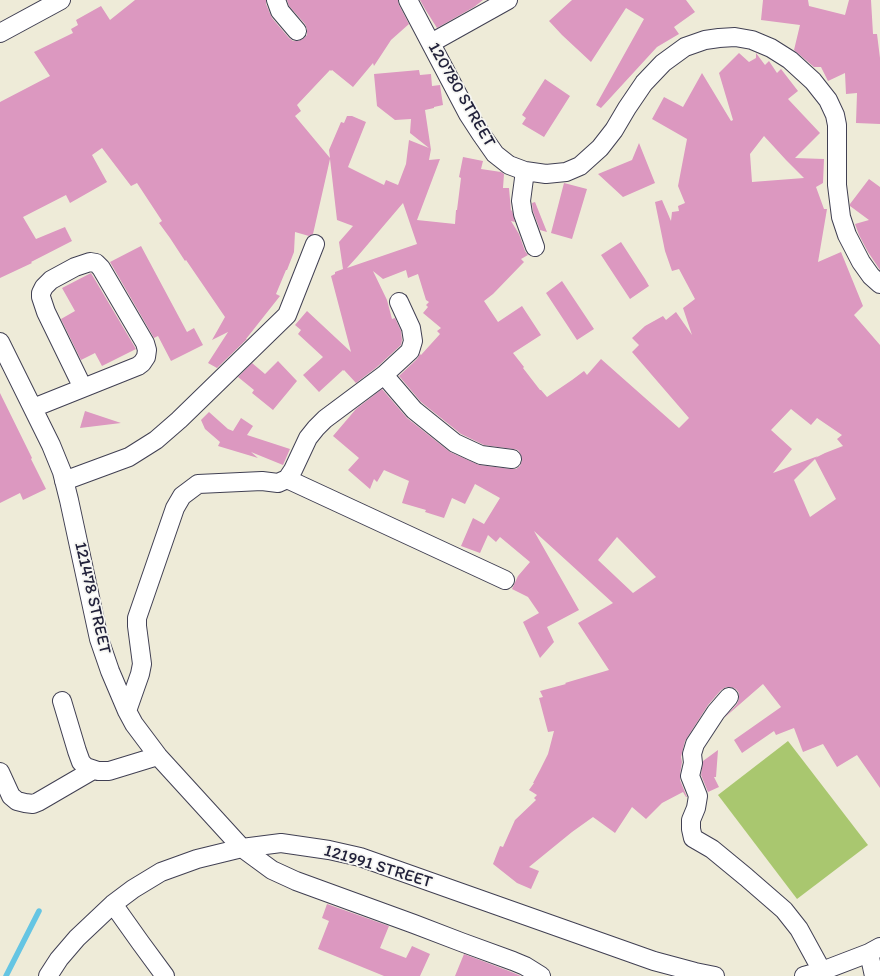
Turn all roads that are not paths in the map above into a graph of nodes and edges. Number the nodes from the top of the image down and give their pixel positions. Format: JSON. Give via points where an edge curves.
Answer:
{"nodes":[{"id":1,"x":61,"y":0,"type":"edge"},
{"id":2,"x":276,"y":0,"type":"edge"},
{"id":3,"x":408,"y":0,"type":"edge"},
{"id":4,"x":508,"y":0,"type":"edge"},
{"id":5,"x":297,"y":31,"type":"dead end"},
{"id":6,"x":0,"y":33,"type":"edge"},
{"id":7,"x":431,"y":43,"type":"junction"},
{"id":8,"x":525,"y":171,"type":"junction"},
{"id":9,"x":315,"y":244,"type":"dead end"},
{"id":10,"x":536,"y":247,"type":"dead end"},
{"id":11,"x":880,"y":284,"type":"edge"},
{"id":12,"x":399,"y":302,"type":"dead end"},
{"id":13,"x":0,"y":342,"type":"edge"},
{"id":14,"x":384,"y":375,"type":"junction"},
{"id":15,"x":83,"y":388,"type":"junction"},
{"id":16,"x":33,"y":408,"type":"junction"},
{"id":17,"x":512,"y":459,"type":"dead end"},
{"id":18,"x":287,"y":480,"type":"junction"},
{"id":19,"x":64,"y":481,"type":"junction"},
{"id":20,"x":505,"y":580,"type":"dead end"},
{"id":21,"x":730,"y":696,"type":"dead end"},
{"id":22,"x":62,"y":702,"type":"dead end"},
{"id":23,"x":127,"y":711,"type":"junction"},
{"id":24,"x":158,"y":756,"type":"junction"},
{"id":25,"x":93,"y":770,"type":"junction"},
{"id":26,"x":0,"y":772,"type":"edge"},
{"id":27,"x":242,"y":848,"type":"junction"},
{"id":28,"x":113,"y":904,"type":"junction"},
{"id":29,"x":874,"y":950,"type":"edge"},
{"id":30,"x":822,"y":971,"type":"junction"},
{"id":31,"x":48,"y":976,"type":"edge"},
{"id":32,"x":165,"y":976,"type":"edge"},
{"id":33,"x":541,"y":976,"type":"edge"},
{"id":34,"x":715,"y":976,"type":"edge"},
{"id":35,"x":804,"y":976,"type":"edge"},
{"id":36,"x":874,"y":976,"type":"edge"}],
"edges":[{"from":1,"to":6,"type":"street"},
{"from":2,"to":5,"type":"street","via":[[280,11]]},
{"from":3,"to":7,"type":"street","name":"120780 STREET"},
{"from":4,"to":7,"type":"street"},
{"from":7,"to":8,"type":"street","name":"120780 STREET","via":[[468,114],[495,154],[509,165]]},
{"from":8,"to":10,"type":"street","via":[[521,201],[523,214]]},
{"from":8,"to":11,"type":"street","name":"120780 STREET","via":[[546,174],[566,172],[580,166],[600,148],[614,130],[644,83],[663,63],[685,47],[719,38],[752,40],[772,48],[790,60],[813,81],[828,100],[837,126],[837,185],[841,217],[860,262]]},
{"from":9,"to":19,"type":"street","via":[[287,315],[246,357],[156,440],[129,457]]},
{"from":12,"to":14,"type":"street","via":[[411,328],[413,341],[410,351]]},
{"from":13,"to":16,"type":"street","name":"121478 STREET"},
{"from":14,"to":17,"type":"street","via":[[414,410],[455,443],[481,455]]},
{"from":14,"to":18,"type":"street","via":[[316,428],[308,438]]},
{"from":15,"to":15,"type":"street","via":[[138,366],[147,354],[147,346],[101,268],[90,262],[51,280],[41,293],[46,312]]},
{"from":15,"to":16,"type":"street"},
{"from":16,"to":19,"type":"street","name":"121478 STREET","via":[[52,445]]},
{"from":18,"to":20,"type":"street"},
{"from":18,"to":23,"type":"street","via":[[278,483],[262,481],[198,484],[182,496],[175,508],[137,618],[142,664]]},
{"from":19,"to":23,"type":"street","name":"121478 STREET","via":[[99,639]]},
{"from":21,"to":30,"type":"street","via":[[698,739],[692,754],[690,776],[698,796],[691,820],[693,838],[712,848],[784,910],[799,929]]},
{"from":22,"to":25,"type":"street","via":[[81,762],[86,768]]},
{"from":23,"to":24,"type":"street","name":"121478 STREET"},
{"from":24,"to":25,"type":"street","via":[[109,772]]},
{"from":24,"to":27,"type":"street","name":"121478 STREET"},
{"from":25,"to":26,"type":"street","via":[[33,804],[17,801],[11,796]]},
{"from":27,"to":28,"type":"street","name":"121991 STREET","via":[[197,859],[161,872],[133,888]]},
{"from":27,"to":33,"type":"street","name":"121478 STREET","via":[[282,875],[513,961]]},
{"from":27,"to":34,"type":"street","name":"121991 STREET","via":[[281,843],[329,850],[360,858],[654,961]]},
{"from":28,"to":31,"type":"street","name":"121991 STREET","via":[[77,938]]},
{"from":28,"to":32,"type":"street"},
{"from":29,"to":30,"type":"street"},
{"from":29,"to":36,"type":"street"},
{"from":30,"to":35,"type":"street"}]}
